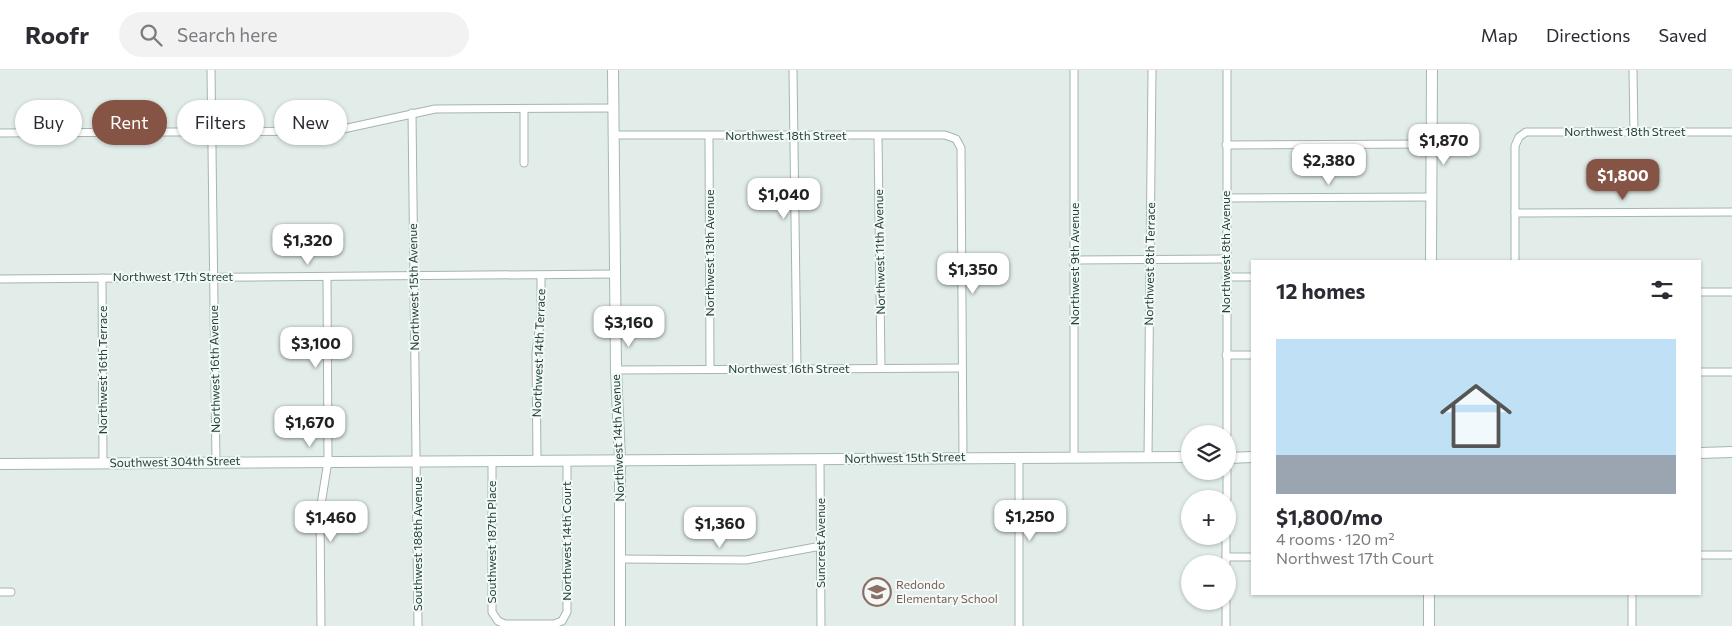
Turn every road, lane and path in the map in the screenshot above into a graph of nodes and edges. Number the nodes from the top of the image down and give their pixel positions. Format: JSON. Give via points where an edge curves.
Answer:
{"nodes":[{"id":1,"x":211,"y":70,"type":"edge"},
{"id":2,"x":614,"y":70,"type":"edge"},
{"id":3,"x":793,"y":70,"type":"edge"},
{"id":4,"x":1074,"y":70,"type":"edge"},
{"id":5,"x":1152,"y":70,"type":"edge"},
{"id":6,"x":1228,"y":70,"type":"edge"},
{"id":7,"x":1432,"y":70,"type":"edge"},
{"id":8,"x":1634,"y":70,"type":"edge"},
{"id":9,"x":211,"y":100,"type":"edge"},
{"id":10,"x":614,"y":108,"type":"junction"},
{"id":11,"x":524,"y":109,"type":"junction"},
{"id":12,"x":412,"y":113,"type":"junction"},
{"id":13,"x":177,"y":132,"type":"edge"},
{"id":14,"x":264,"y":132,"type":"edge"},
{"id":15,"x":1634,"y":132,"type":"junction"},
{"id":16,"x":1732,"y":132,"type":"edge"},
{"id":17,"x":0,"y":134,"type":"edge"},
{"id":18,"x":614,"y":135,"type":"junction"},
{"id":19,"x":794,"y":136,"type":"junction"},
{"id":20,"x":878,"y":136,"type":"junction"},
{"id":21,"x":709,"y":137,"type":"junction"},
{"id":22,"x":1431,"y":144,"type":"junction"},
{"id":23,"x":212,"y":145,"type":"edge"},
{"id":24,"x":1226,"y":145,"type":"junction"},
{"id":25,"x":524,"y":162,"type":"dead end"},
{"id":26,"x":1431,"y":197,"type":"junction"},
{"id":27,"x":1226,"y":198,"type":"junction"},
{"id":28,"x":1732,"y":212,"type":"edge"},
{"id":29,"x":1515,"y":213,"type":"junction"},
{"id":30,"x":1075,"y":260,"type":"junction"},
{"id":31,"x":1150,"y":260,"type":"junction"},
{"id":32,"x":1226,"y":260,"type":"junction"},
{"id":33,"x":1431,"y":260,"type":"edge"},
{"id":34,"x":1515,"y":260,"type":"edge"},
{"id":35,"x":616,"y":274,"type":"junction"},
{"id":36,"x":541,"y":275,"type":"junction"},
{"id":37,"x":413,"y":276,"type":"junction"},
{"id":38,"x":1251,"y":276,"type":"edge"},
{"id":39,"x":214,"y":277,"type":"junction"},
{"id":40,"x":326,"y":277,"type":"junction"},
{"id":41,"x":1226,"y":277,"type":"junction"},
{"id":42,"x":0,"y":278,"type":"edge"},
{"id":43,"x":102,"y":278,"type":"junction"},
{"id":44,"x":1701,"y":292,"type":"edge"},
{"id":45,"x":1732,"y":292,"type":"edge"},
{"id":46,"x":1226,"y":355,"type":"junction"},
{"id":47,"x":1251,"y":355,"type":"edge"},
{"id":48,"x":710,"y":368,"type":"junction"},
{"id":49,"x":881,"y":368,"type":"junction"},
{"id":50,"x":962,"y":368,"type":"junction"},
{"id":51,"x":797,"y":369,"type":"junction"},
{"id":52,"x":616,"y":370,"type":"junction"},
{"id":53,"x":1701,"y":372,"type":"edge"},
{"id":54,"x":1732,"y":372,"type":"edge"},
{"id":55,"x":1227,"y":425,"type":"edge"},
{"id":56,"x":1732,"y":452,"type":"edge"},
{"id":57,"x":1701,"y":453,"type":"edge"},
{"id":58,"x":1148,"y":457,"type":"junction"},
{"id":59,"x":1181,"y":457,"type":"edge"},
{"id":60,"x":1251,"y":457,"type":"edge"},
{"id":61,"x":963,"y":458,"type":"junction"},
{"id":62,"x":1019,"y":458,"type":"junction"},
{"id":63,"x":1074,"y":458,"type":"junction"},
{"id":64,"x":1236,"y":458,"type":"edge"},
{"id":65,"x":620,"y":459,"type":"junction"},
{"id":66,"x":820,"y":459,"type":"junction"},
{"id":67,"x":492,"y":460,"type":"junction"},
{"id":68,"x":536,"y":460,"type":"junction"},
{"id":69,"x":567,"y":460,"type":"junction"},
{"id":70,"x":328,"y":461,"type":"junction"},
{"id":71,"x":418,"y":461,"type":"junction"},
{"id":72,"x":216,"y":462,"type":"junction"},
{"id":73,"x":103,"y":463,"type":"junction"},
{"id":74,"x":0,"y":464,"type":"edge"},
{"id":75,"x":821,"y":546,"type":"junction"},
{"id":76,"x":1701,"y":555,"type":"edge"},
{"id":77,"x":1732,"y":555,"type":"edge"},
{"id":78,"x":1251,"y":557,"type":"edge"},
{"id":79,"x":621,"y":559,"type":"junction"},
{"id":80,"x":1236,"y":559,"type":"edge"},
{"id":81,"x":0,"y":592,"type":"edge"},
{"id":82,"x":11,"y":592,"type":"dead end"},
{"id":83,"x":1429,"y":595,"type":"edge"},
{"id":84,"x":1632,"y":595,"type":"edge"},
{"id":85,"x":1226,"y":610,"type":"edge"},
{"id":86,"x":498,"y":621,"type":"joint"},
{"id":87,"x":321,"y":626,"type":"edge"},
{"id":88,"x":418,"y":626,"type":"edge"},
{"id":89,"x":620,"y":626,"type":"edge"},
{"id":90,"x":821,"y":626,"type":"edge"},
{"id":91,"x":1019,"y":626,"type":"edge"},
{"id":92,"x":1226,"y":626,"type":"edge"},
{"id":93,"x":1429,"y":626,"type":"edge"},
{"id":94,"x":1632,"y":626,"type":"edge"}],
"edges":[{"from":1,"to":9,"type":"street","name":"Northwest 16th Avenue"},
{"from":2,"to":10,"type":"street","name":"Northwest 14th Avenue"},
{"from":3,"to":19,"type":"street"},
{"from":4,"to":30,"type":"street","name":"Northwest 9th Avenue"},
{"from":5,"to":31,"type":"street","name":"Northwest 8th Terrace"},
{"from":6,"to":24,"type":"street","name":"Northwest 8th Avenue"},
{"from":7,"to":22,"type":"street"},
{"from":8,"to":15,"type":"street"},
{"from":10,"to":11,"type":"street"},
{"from":10,"to":18,"type":"street","name":"Northwest 14th Avenue"},
{"from":11,"to":12,"type":"street","via":[[435,109]]},
{"from":11,"to":25,"type":"street"},
{"from":12,"to":14,"type":"street","via":[[334,131]]},
{"from":12,"to":37,"type":"street","name":"Northwest 15th Avenue"},
{"from":13,"to":17,"type":"street"},
{"from":15,"to":16,"type":"street","name":"Northwest 18th Street"},
{"from":15,"to":29,"type":"street","name":"Northwest 18th Street","via":[[1526,132],[1518,137],[1515,146]]},
{"from":18,"to":21,"type":"street","name":"Northwest 18th Street"},
{"from":18,"to":35,"type":"street","name":"Northwest 14th Avenue"},
{"from":19,"to":20,"type":"street","name":"Northwest 18th Street"},
{"from":19,"to":21,"type":"street","name":"Northwest 18th Street"},
{"from":19,"to":51,"type":"street"},
{"from":20,"to":49,"type":"street","name":"Northwest 11th Avenue"},
{"from":20,"to":50,"type":"street","name":"Northwest 18th Street","via":[[945,135],[956,139],[961,148]]},
{"from":21,"to":48,"type":"street","name":"Northwest 13th Avenue"},
{"from":22,"to":24,"type":"street"},
{"from":22,"to":26,"type":"street"},
{"from":23,"to":39,"type":"street","name":"Northwest 16th Avenue"},
{"from":24,"to":27,"type":"street","name":"Northwest 8th Avenue"},
{"from":26,"to":27,"type":"street"},
{"from":26,"to":33,"type":"street"},
{"from":27,"to":32,"type":"street","name":"Northwest 8th Avenue"},
{"from":28,"to":29,"type":"street"},
{"from":29,"to":34,"type":"street"},
{"from":30,"to":31,"type":"street"},
{"from":30,"to":63,"type":"street","name":"Northwest 9th Avenue"},
{"from":31,"to":32,"type":"street"},
{"from":31,"to":58,"type":"street","name":"Northwest 8th Terrace"},
{"from":32,"to":41,"type":"street","name":"Northwest 8th Avenue"},
{"from":35,"to":36,"type":"street","name":"Northwest 17th Street"},
{"from":35,"to":52,"type":"street","name":"Northwest 14th Avenue"},
{"from":36,"to":37,"type":"street","name":"Northwest 17th Street"},
{"from":36,"to":68,"type":"street","name":"Northwest 14th Terrace","via":[[541,316],[536,353]]},
{"from":37,"to":40,"type":"street","name":"Northwest 17th Street"},
{"from":37,"to":71,"type":"street","name":"Northwest 15th Avenue"},
{"from":38,"to":41,"type":"street"},
{"from":39,"to":40,"type":"street","name":"Northwest 17th Street"},
{"from":39,"to":43,"type":"street","name":"Northwest 17th Street"},
{"from":39,"to":72,"type":"street","name":"Northwest 16th Avenue"},
{"from":40,"to":70,"type":"street"},
{"from":41,"to":46,"type":"street","name":"Northwest 8th Avenue"},
{"from":42,"to":43,"type":"street","name":"Northwest 17th Street"},
{"from":43,"to":73,"type":"street","name":"Northwest 16th Terrace"},
{"from":44,"to":45,"type":"street"},
{"from":46,"to":47,"type":"street"},
{"from":46,"to":55,"type":"street","name":"Northwest 8th Avenue"},
{"from":48,"to":51,"type":"street","name":"Northwest 16th Street"},
{"from":48,"to":52,"type":"street","name":"Northwest 16th Street"},
{"from":49,"to":50,"type":"street","name":"Northwest 16th Street"},
{"from":49,"to":51,"type":"street","name":"Northwest 16th Street"},
{"from":50,"to":61,"type":"street"},
{"from":52,"to":65,"type":"street","name":"Northwest 14th Avenue"},
{"from":53,"to":54,"type":"street"},
{"from":56,"to":57,"type":"street"},
{"from":58,"to":59,"type":"street","name":"Northwest 15th Street"},
{"from":58,"to":63,"type":"street","name":"Northwest 15th Street"},
{"from":60,"to":64,"type":"street"},
{"from":61,"to":62,"type":"street","name":"Northwest 15th Street"},
{"from":61,"to":66,"type":"street","name":"Northwest 15th Street"},
{"from":62,"to":63,"type":"street","name":"Northwest 15th Street"},
{"from":62,"to":91,"type":"street"},
{"from":65,"to":66,"type":"street","name":"Northwest 15th Street"},
{"from":65,"to":69,"type":"street","name":"Southwest 304th Street"},
{"from":65,"to":79,"type":"street","name":"Northwest 14th Avenue"},
{"from":66,"to":75,"type":"street","name":"Suncrest Avenue"},
{"from":67,"to":68,"type":"street","name":"Southwest 304th Street"},
{"from":67,"to":71,"type":"street","name":"Southwest 304th Street"},
{"from":67,"to":86,"type":"street","name":"Southwest 187th Place","via":[[492,612]]},
{"from":68,"to":69,"type":"street","name":"Southwest 304th Street"},
{"from":69,"to":86,"type":"street","name":"Northwest 14th Court","via":[[567,612],[562,621],[554,624],[505,624]]},
{"from":70,"to":71,"type":"street","name":"Southwest 304th Street"},
{"from":70,"to":72,"type":"street","name":"Southwest 304th Street"},
{"from":70,"to":87,"type":"street","via":[[320,511]]},
{"from":71,"to":88,"type":"street","name":"Southwest 188th Avenue"},
{"from":72,"to":73,"type":"street","name":"Southwest 304th Street"},
{"from":73,"to":74,"type":"street","name":"Southwest 304th Street"},
{"from":75,"to":79,"type":"street","via":[[746,560]]},
{"from":75,"to":90,"type":"street","name":"Suncrest Avenue"},
{"from":76,"to":77,"type":"street"},
{"from":78,"to":80,"type":"street"},
{"from":79,"to":89,"type":"street","name":"Northwest 14th Avenue"},
{"from":81,"to":82,"type":"street"},
{"from":83,"to":93,"type":"street"},
{"from":84,"to":94,"type":"street"},
{"from":85,"to":92,"type":"street"}]}
